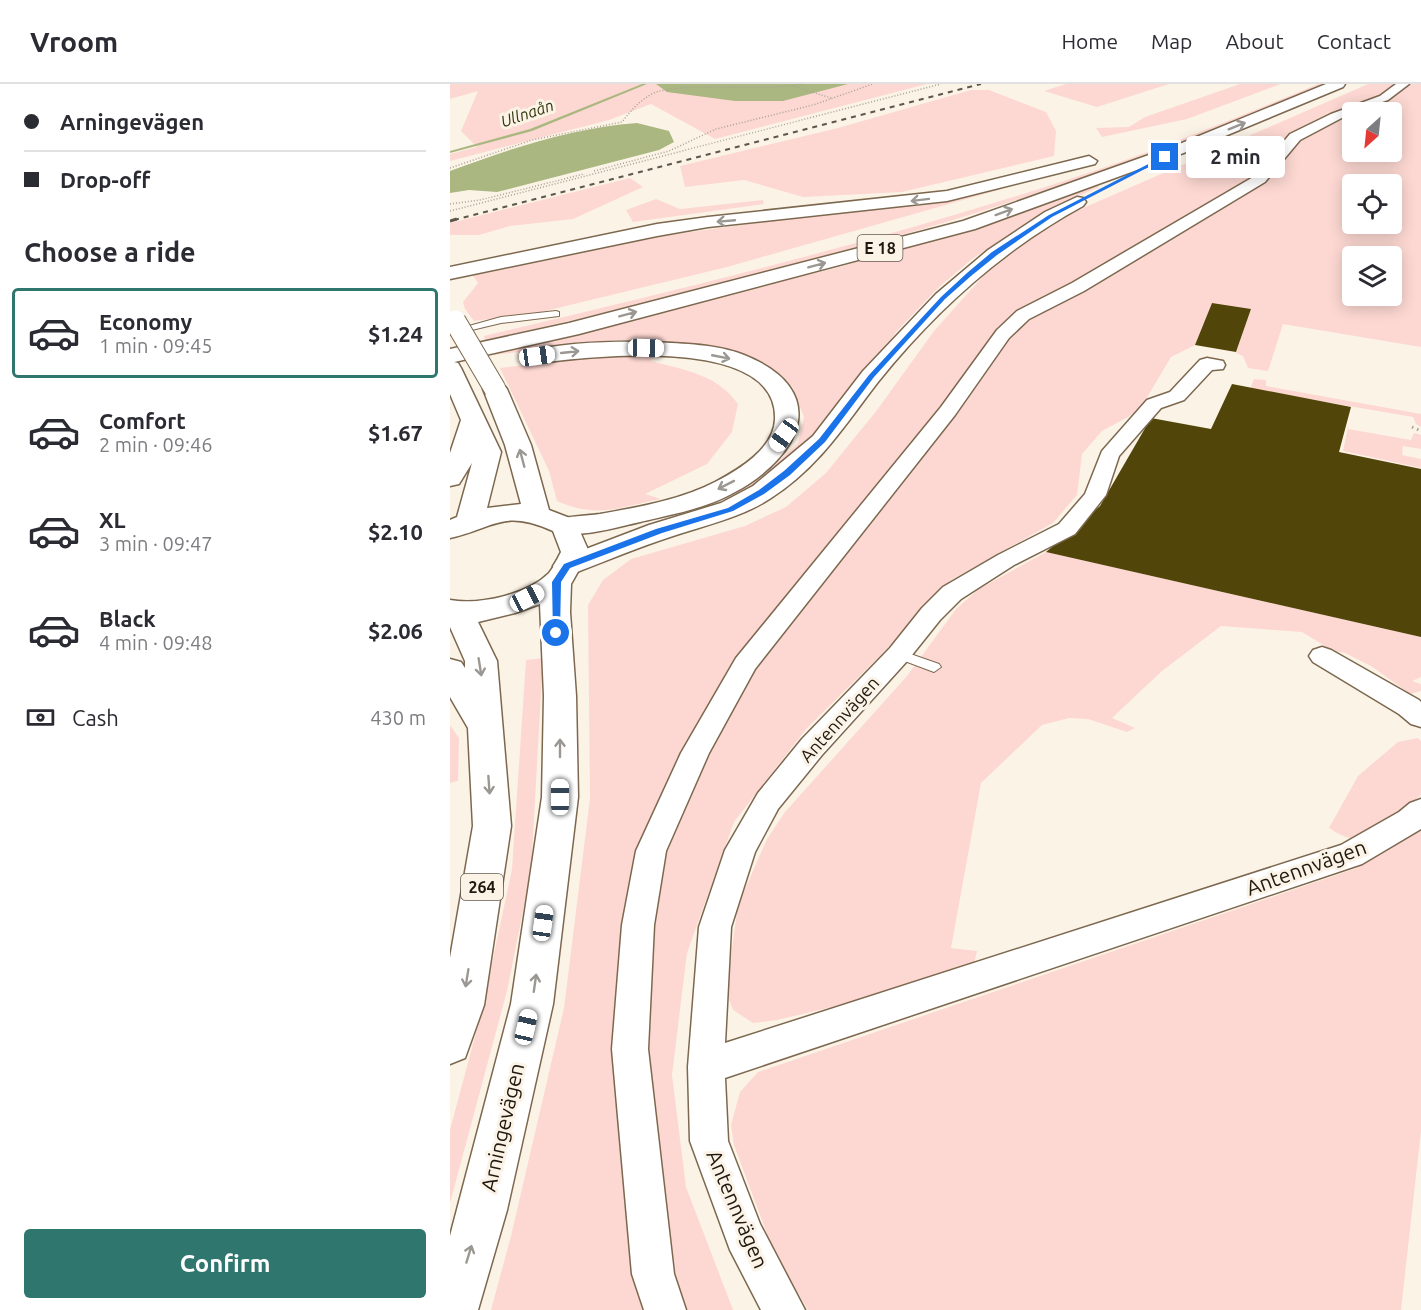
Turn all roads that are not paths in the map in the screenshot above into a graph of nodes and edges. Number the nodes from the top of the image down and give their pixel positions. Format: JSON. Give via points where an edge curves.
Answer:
{"nodes":[{"id":1,"x":1305,"y":84,"type":"edge"},
{"id":2,"x":1338,"y":84,"type":"edge"},
{"id":3,"x":1403,"y":84,"type":"edge"},
{"id":4,"x":1160,"y":141,"type":"junction"},
{"id":5,"x":1182,"y":148,"type":"junction"},
{"id":6,"x":657,"y":230,"type":"junction"},
{"id":7,"x":450,"y":264,"type":"edge"},
{"id":8,"x":450,"y":273,"type":"edge"},
{"id":9,"x":451,"y":326,"type":"edge"},
{"id":10,"x":450,"y":356,"type":"edge"},
{"id":11,"x":1216,"y":365,"type":"dead end"},
{"id":12,"x":450,"y":368,"type":"edge"},
{"id":13,"x":470,"y":408,"type":"junction"},
{"id":14,"x":450,"y":478,"type":"edge"},
{"id":15,"x":537,"y":514,"type":"junction"},
{"id":16,"x":460,"y":525,"type":"edge"},
{"id":17,"x":565,"y":526,"type":"junction"},
{"id":18,"x":562,"y":574,"type":"junction"},
{"id":19,"x":454,"y":611,"type":"edge"},
{"id":20,"x":898,"y":654,"type":"junction"},
{"id":21,"x":1322,"y":656,"type":"dead end"},
{"id":22,"x":934,"y":667,"type":"dead end"},
{"id":23,"x":450,"y":670,"type":"edge"},
{"id":24,"x":1421,"y":717,"type":"edge"},
{"id":25,"x":485,"y":727,"type":"junction"},
{"id":26,"x":1420,"y":812,"type":"edge"},
{"id":27,"x":450,"y":1043,"type":"edge"},
{"id":28,"x":706,"y":1067,"type":"junction"},
{"id":29,"x":452,"y":1310,"type":"edge"},
{"id":30,"x":665,"y":1310,"type":"edge"},
{"id":31,"x":784,"y":1310,"type":"edge"}],
"edges":[{"from":1,"to":4,"type":"main road","number":"E 18"},
{"from":5,"to":2,"type":"main road","number":"E 18","one_way":true},
{"from":3,"to":30,"type":"street","via":[[1384,98],[1295,137],[1260,179],[1078,287],[1023,315],[1004,334],[948,411],[745,664],[695,753],[651,851],[638,925],[630,1049],[651,1263]]},
{"from":4,"to":6,"type":"main road","one_way":true,"via":[[947,196]]},
{"from":4,"to":9,"type":"main road","number":"E 18","via":[[945,215],[682,284],[556,314]]},
{"from":10,"to":5,"type":"main road","number":"E 18","one_way":true,"via":[[571,329],[969,225]]},
{"from":5,"to":18,"type":"main road","via":[[1050,216],[994,254],[943,298],[871,376],[822,441],[762,492],[731,509],[659,531]]},
{"from":6,"to":7,"type":"main road","via":[[633,230],[479,262]]},
{"from":6,"to":8,"type":"main road"},
{"from":15,"to":9,"type":"main road","one_way":true,"bridge":true,"via":[[518,445],[495,389]]},
{"from":11,"to":20,"type":"street","name":"Antennvägen","via":[[1207,364],[1177,396],[1154,405],[1108,455],[1095,495],[1067,528],[952,593]]},
{"from":12,"to":13,"type":"main road"},
{"from":12,"to":17,"type":"main road","one_way":true,"via":[[614,348],[663,348],[728,357],[758,372],[784,394],[789,414],[784,435],[752,472],[694,501],[597,524]]},
{"from":13,"to":14,"type":"main road","via":[[460,462]]},
{"from":13,"to":16,"type":"main road","via":[[488,452]]},
{"from":15,"to":16,"type":"main road","via":[[503,513]]},
{"from":15,"to":17,"type":"main road"},
{"from":17,"to":18,"type":"main road","name":"Arningevägen","via":[[575,552]]},
{"from":18,"to":19,"type":"main road","number":"264","via":[[512,606]]},
{"from":29,"to":18,"type":"main road","name":"Arningevägen","one_way":true,"via":[[483,1210],[533,993],[560,797],[555,612]]},
{"from":19,"to":25,"type":"main road","number":"264","one_way":true,"via":[[481,661]]},
{"from":20,"to":22,"type":"lane"},
{"from":20,"to":28,"type":"street","name":"Antennvägen","via":[[768,801],[740,850],[715,927]]},
{"from":21,"to":24,"type":"street"},
{"from":23,"to":25,"type":"main road"},
{"from":25,"to":27,"type":"main road","number":"264","one_way":true,"via":[[492,826],[463,1005]]},
{"from":26,"to":28,"type":"street","name":"Antennvägen","via":[[1351,855]]},
{"from":28,"to":31,"type":"street","name":"Antennvägen","via":[[709,1141],[744,1236]]}]}
